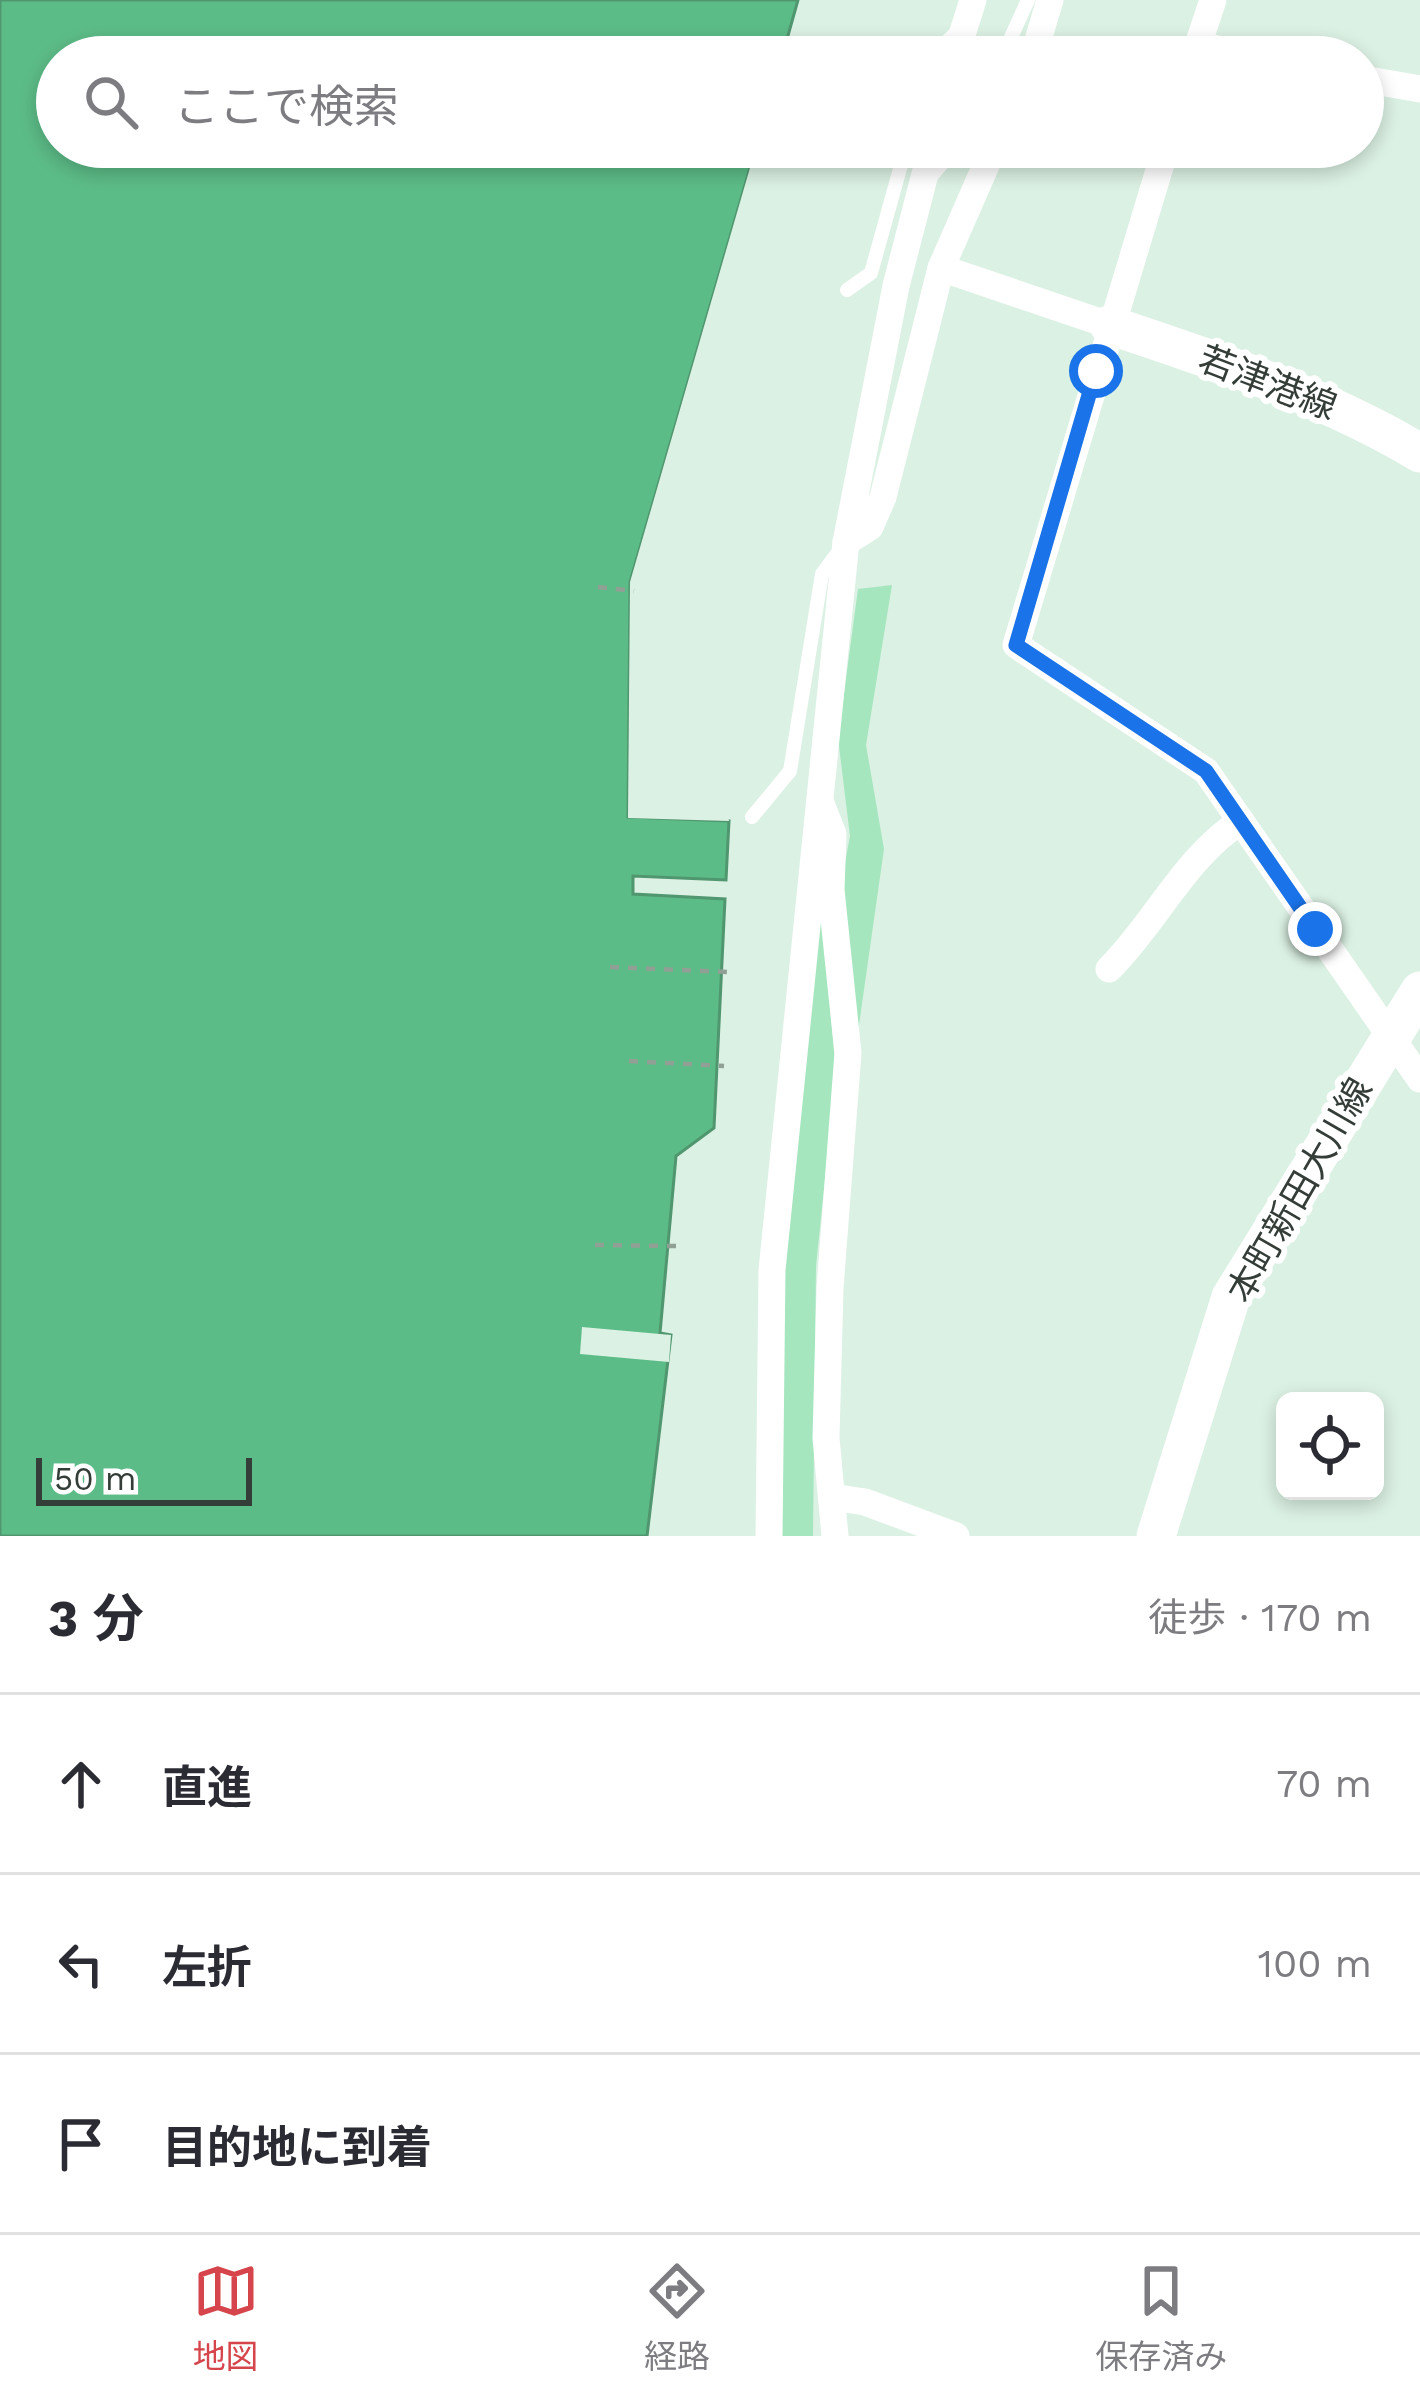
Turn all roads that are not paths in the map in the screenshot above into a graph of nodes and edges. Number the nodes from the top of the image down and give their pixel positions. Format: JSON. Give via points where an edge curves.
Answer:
{"nodes":[{"id":1,"x":1028,"y":0,"type":"edge"},
{"id":2,"x":1050,"y":0,"type":"edge"},
{"id":3,"x":1213,"y":0,"type":"edge"},
{"id":4,"x":968,"y":13,"type":"edge"},
{"id":5,"x":949,"y":36,"type":"edge"},
{"id":6,"x":1012,"y":36,"type":"edge"},
{"id":7,"x":1040,"y":36,"type":"edge"},
{"id":8,"x":1201,"y":36,"type":"edge"},
{"id":9,"x":1384,"y":83,"type":"edge"},
{"id":10,"x":1420,"y":89,"type":"edge"},
{"id":11,"x":900,"y":168,"type":"edge"},
{"id":12,"x":927,"y":168,"type":"edge"},
{"id":13,"x":938,"y":168,"type":"edge"},
{"id":14,"x":985,"y":168,"type":"edge"},
{"id":15,"x":1159,"y":168,"type":"edge"},
{"id":16,"x":923,"y":185,"type":"junction"},
{"id":17,"x":941,"y":268,"type":"junction"},
{"id":18,"x":847,"y":290,"type":"dead end"},
{"id":19,"x":1109,"y":325,"type":"junction"},
{"id":20,"x":1420,"y":453,"type":"edge"},
{"id":21,"x":846,"y":542,"type":"junction"},
{"id":22,"x":817,"y":795,"type":"junction"},
{"id":23,"x":752,"y":817,"type":"dead end"},
{"id":24,"x":1240,"y":821,"type":"junction"},
{"id":25,"x":1109,"y":969,"type":"dead end"},
{"id":26,"x":1420,"y":991,"type":"edge"},
{"id":27,"x":1390,"y":1037,"type":"junction"},
{"id":28,"x":1420,"y":1079,"type":"edge"},
{"id":29,"x":832,"y":1497,"type":"junction"},
{"id":30,"x":770,"y":1536,"type":"edge"},
{"id":31,"x":835,"y":1536,"type":"edge"},
{"id":32,"x":956,"y":1536,"type":"edge"},
{"id":33,"x":1156,"y":1536,"type":"edge"}],
"edges":[{"from":1,"to":6,"type":"lane"},
{"from":2,"to":7,"type":"street"},
{"from":3,"to":8,"type":"street"},
{"from":4,"to":5,"type":"lane"},
{"from":9,"to":10,"type":"street"},
{"from":11,"to":18,"type":"lane","via":[[871,273]]},
{"from":12,"to":16,"type":"street"},
{"from":13,"to":16,"type":"lane"},
{"from":14,"to":17,"type":"street"},
{"from":15,"to":19,"type":"street"},
{"from":16,"to":21,"type":"street"},
{"from":17,"to":19,"type":"street"},
{"from":17,"to":21,"type":"street","via":[[883,497],[870,527]]},
{"from":19,"to":20,"type":"main road","name":"若津港線","via":[[1268,379]]},
{"from":19,"to":24,"type":"street","via":[[1016,645],[1206,771]]},
{"from":21,"to":22,"type":"street"},
{"from":21,"to":23,"type":"lane","via":[[822,574],[790,771]]},
{"from":22,"to":29,"type":"street","via":[[833,834],[848,1053],[830,1288]]},
{"from":22,"to":30,"type":"street","via":[[772,1270]]},
{"from":24,"to":25,"type":"street","via":[[1205,844],[1143,935]]},
{"from":24,"to":27,"type":"street"},
{"from":26,"to":27,"type":"main road","name":"本町新田大川線"},
{"from":27,"to":28,"type":"street"},
{"from":27,"to":33,"type":"main road","name":"本町新田大川線","via":[[1231,1297]]},
{"from":29,"to":31,"type":"street"},
{"from":29,"to":32,"type":"street"}]}
